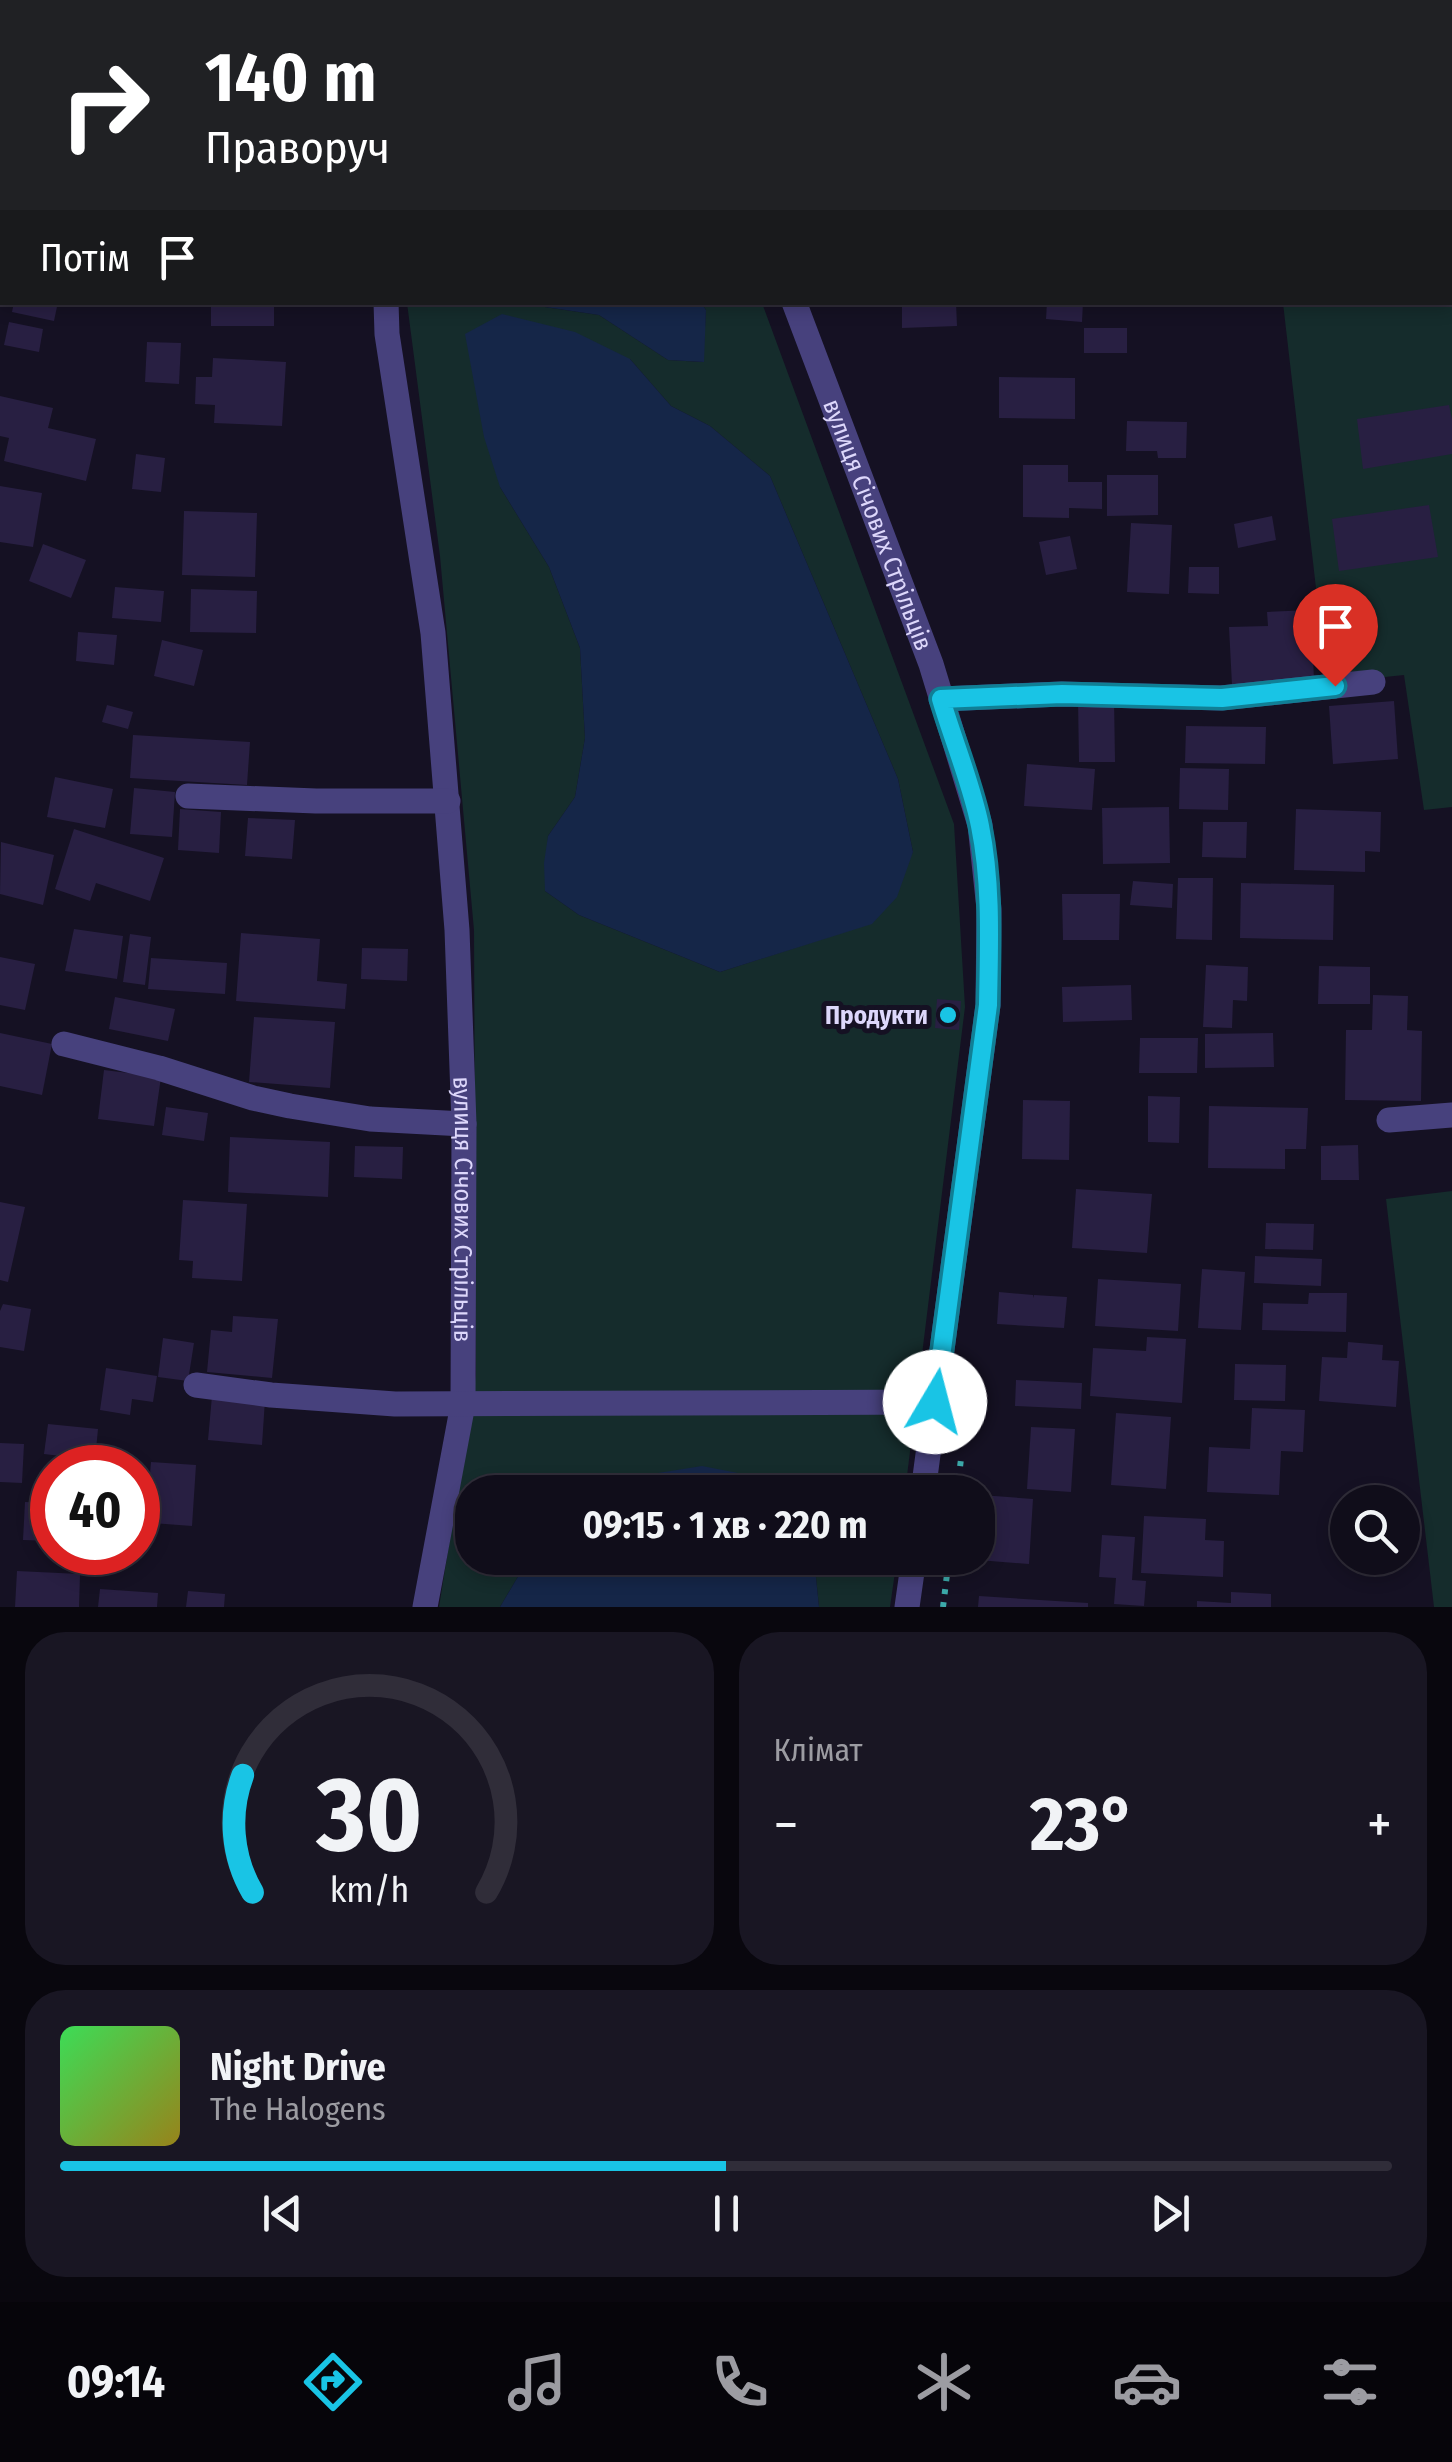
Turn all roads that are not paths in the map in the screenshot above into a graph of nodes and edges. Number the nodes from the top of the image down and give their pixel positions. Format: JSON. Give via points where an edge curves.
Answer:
{"nodes":[{"id":1,"x":386,"y":305,"type":"edge"},
{"id":2,"x":795,"y":305,"type":"edge"},
{"id":3,"x":1372,"y":682,"type":"dead end"},
{"id":4,"x":941,"y":699,"type":"junction"},
{"id":5,"x":188,"y":796,"type":"dead end"},
{"id":6,"x":448,"y":800,"type":"junction"},
{"id":7,"x":64,"y":1044,"type":"dead end"},
{"id":8,"x":1452,"y":1115,"type":"edge"},
{"id":9,"x":1389,"y":1120,"type":"dead end"},
{"id":10,"x":464,"y":1124,"type":"junction"},
{"id":11,"x":196,"y":1385,"type":"dead end"},
{"id":12,"x":935,"y":1402,"type":"junction"},
{"id":13,"x":462,"y":1404,"type":"junction"},
{"id":14,"x":925,"y":1475,"type":"edge"},
{"id":15,"x":912,"y":1575,"type":"edge"},
{"id":16,"x":426,"y":1607,"type":"edge"},
{"id":17,"x":908,"y":1607,"type":"edge"}],
"edges":[{"from":1,"to":6,"type":"street","name":"вулиця Січових Стрільців","via":[[433,632]]},
{"from":2,"to":4,"type":"street","name":"вулиця Січових Стрільців"},
{"from":3,"to":4,"type":"street","via":[[1222,698]]},
{"from":4,"to":12,"type":"street","name":"вулиця Січових Стрільців","via":[[980,826],[989,909],[988,1005]]},
{"from":5,"to":6,"type":"street"},
{"from":6,"to":10,"type":"street","name":"вулиця Січових Стрільців"},
{"from":7,"to":10,"type":"street","via":[[290,1106]]},
{"from":8,"to":9,"type":"street"},
{"from":10,"to":13,"type":"street","name":"вулиця Січових Стрільців"},
{"from":11,"to":13,"type":"street"},
{"from":12,"to":13,"type":"street"},
{"from":12,"to":14,"type":"street","name":"вулиця Січових Стрільців"},
{"from":13,"to":16,"type":"street","name":"вулиця Січових Стрільців"},
{"from":15,"to":17,"type":"street"}]}
